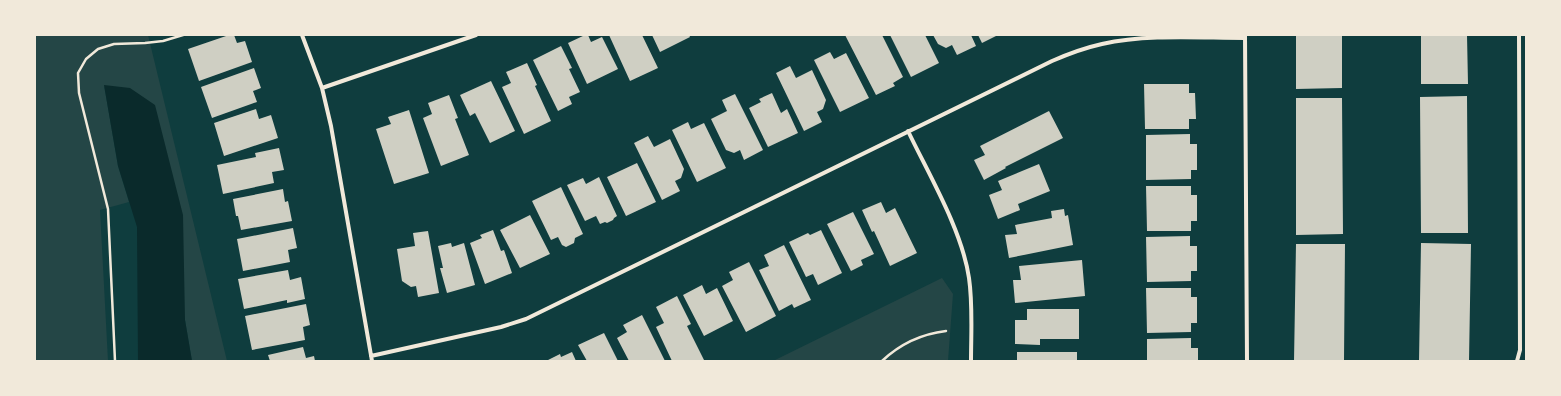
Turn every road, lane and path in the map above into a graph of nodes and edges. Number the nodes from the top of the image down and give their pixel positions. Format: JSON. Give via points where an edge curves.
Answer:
{"nodes":[{"id":1,"x":183,"y":35,"type":"edge"},
{"id":2,"x":302,"y":35,"type":"edge"},
{"id":3,"x":476,"y":35,"type":"edge"},
{"id":4,"x":1519,"y":35,"type":"edge"},
{"id":5,"x":1246,"y":36,"type":"edge"},
{"id":6,"x":322,"y":88,"type":"junction"},
{"id":7,"x":908,"y":131,"type":"junction"},
{"id":8,"x":946,"y":331,"type":"dead end"},
{"id":9,"x":371,"y":356,"type":"junction"},
{"id":10,"x":115,"y":361,"type":"edge"},
{"id":11,"x":372,"y":361,"type":"edge"},
{"id":12,"x":882,"y":361,"type":"edge"},
{"id":13,"x":971,"y":361,"type":"edge"},
{"id":14,"x":1247,"y":361,"type":"edge"},
{"id":15,"x":1517,"y":361,"type":"edge"}],
"edges":[{"from":1,"to":10,"type":"path","via":[[163,41],[114,44],[98,49],[86,59],[78,73],[79,94],[108,208]]},
{"from":2,"to":6,"type":"street"},
{"from":3,"to":6,"type":"street"},
{"from":4,"to":15,"type":"street","via":[[1520,350]]},
{"from":5,"to":7,"type":"street","via":[[1128,40],[1077,51]]},
{"from":5,"to":14,"type":"street"},
{"from":6,"to":9,"type":"street","via":[[331,126]]},
{"from":7,"to":9,"type":"street","via":[[526,319]]},
{"from":7,"to":13,"type":"street","via":[[962,251],[969,277],[971,300]]},
{"from":8,"to":12,"type":"path","via":[[929,333],[914,339],[892,351]]},
{"from":9,"to":11,"type":"street"}]}
